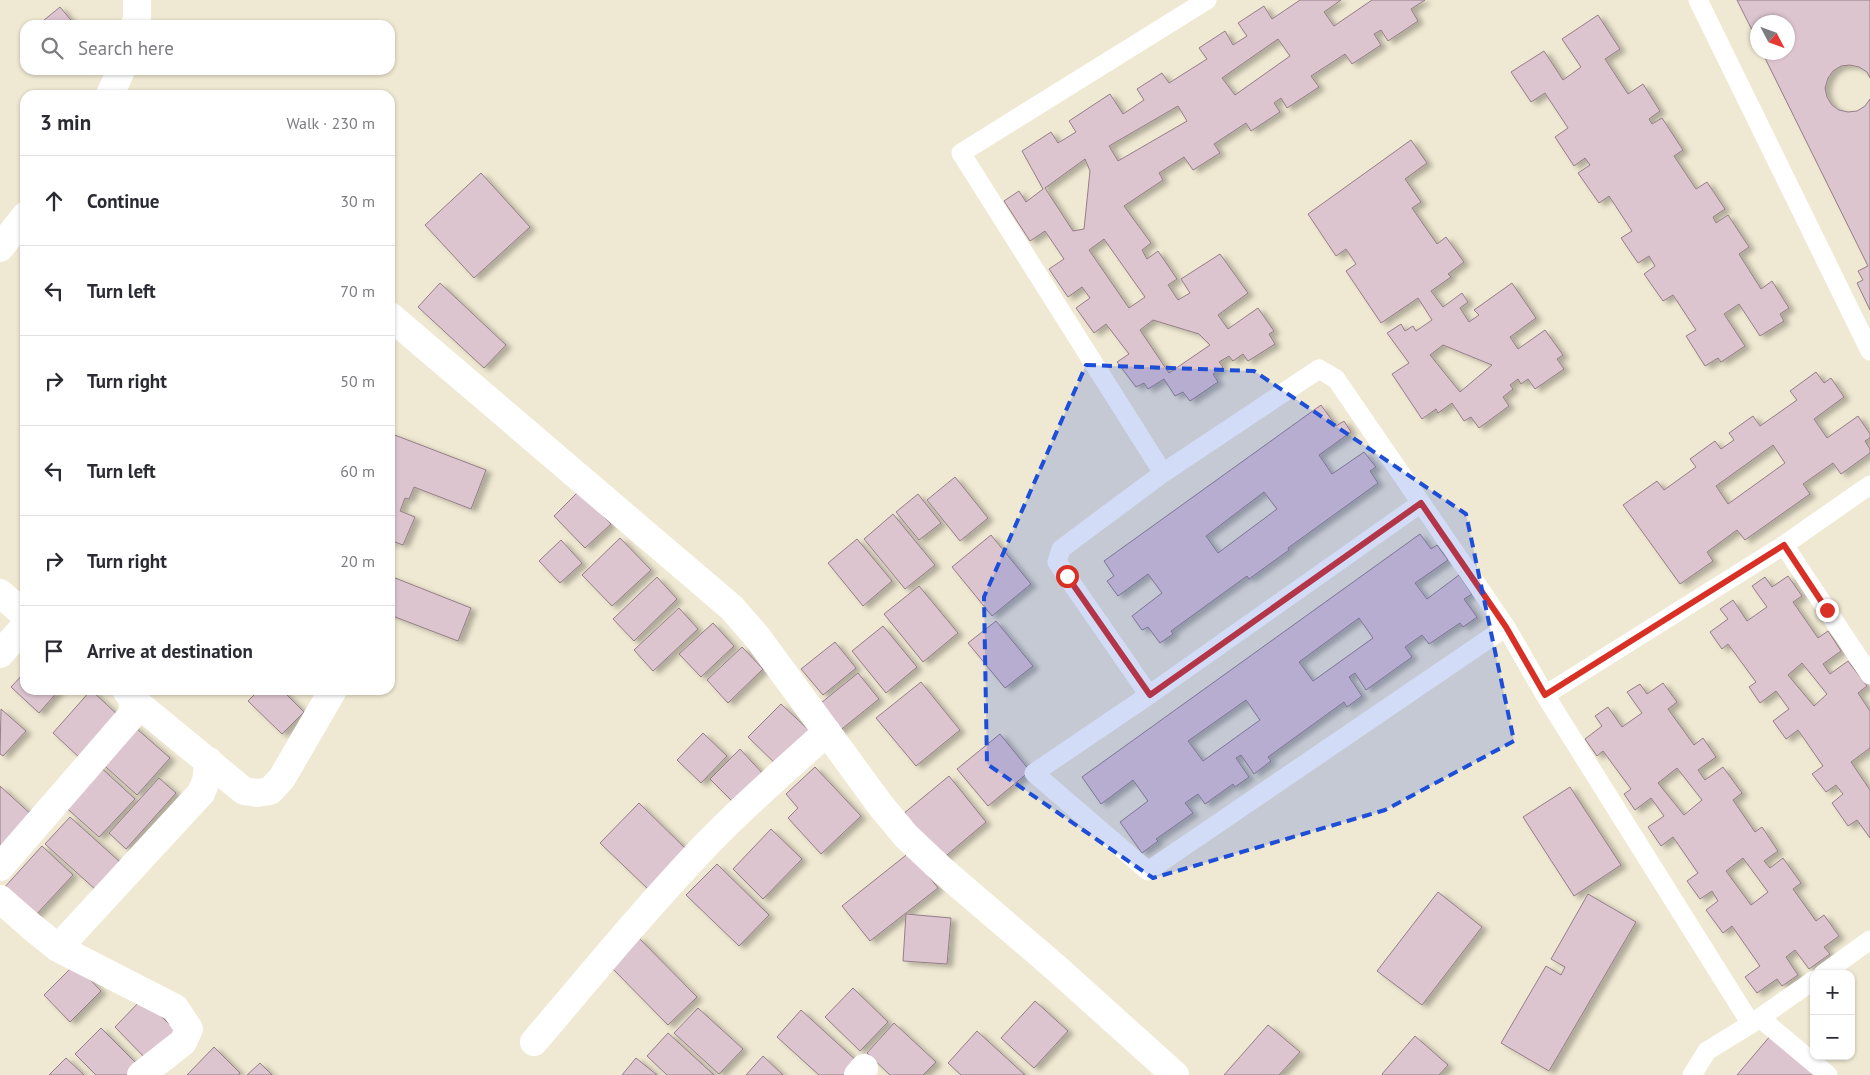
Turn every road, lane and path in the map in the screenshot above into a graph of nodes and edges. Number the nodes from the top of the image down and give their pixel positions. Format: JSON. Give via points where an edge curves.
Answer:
{"nodes":[{"id":1,"x":138,"y":0,"type":"edge"},
{"id":2,"x":1207,"y":0,"type":"edge"},
{"id":3,"x":1698,"y":0,"type":"edge"},
{"id":4,"x":137,"y":20,"type":"edge"},
{"id":5,"x":119,"y":75,"type":"edge"},
{"id":6,"x":112,"y":90,"type":"edge"},
{"id":7,"x":20,"y":222,"type":"edge"},
{"id":8,"x":0,"y":248,"type":"edge"},
{"id":9,"x":395,"y":320,"type":"edge"},
{"id":10,"x":1870,"y":351,"type":"edge"},
{"id":11,"x":1163,"y":473,"type":"junction"},
{"id":12,"x":1870,"y":484,"type":"edge"},
{"id":13,"x":1421,"y":503,"type":"junction"},
{"id":14,"x":1784,"y":545,"type":"junction"},
{"id":15,"x":0,"y":593,"type":"edge"},
{"id":16,"x":20,"y":611,"type":"edge"},
{"id":17,"x":1506,"y":627,"type":"junction"},
{"id":18,"x":20,"y":632,"type":"edge"},
{"id":19,"x":0,"y":654,"type":"edge"},
{"id":20,"x":1870,"y":675,"type":"edge"},
{"id":21,"x":129,"y":695,"type":"edge"},
{"id":22,"x":331,"y":695,"type":"edge"},
{"id":23,"x":1150,"y":695,"type":"junction"},
{"id":24,"x":1545,"y":695,"type":"junction"},
{"id":25,"x":827,"y":732,"type":"junction"},
{"id":26,"x":209,"y":761,"type":"junction"},
{"id":27,"x":0,"y":866,"type":"edge"},
{"id":28,"x":0,"y":899,"type":"edge"},
{"id":29,"x":1870,"y":940,"type":"edge"},
{"id":30,"x":58,"y":948,"type":"junction"},
{"id":31,"x":1829,"y":970,"type":"edge"},
{"id":32,"x":1810,"y":983,"type":"edge"},
{"id":33,"x":1756,"y":1021,"type":"junction"},
{"id":34,"x":534,"y":1042,"type":"dead end"},
{"id":35,"x":142,"y":1075,"type":"edge"},
{"id":36,"x":1175,"y":1075,"type":"edge"},
{"id":37,"x":1692,"y":1075,"type":"edge"},
{"id":38,"x":1828,"y":1075,"type":"edge"}],
"edges":[{"from":1,"to":4,"type":"street"},
{"from":2,"to":11,"type":"lane","via":[[962,153]]},
{"from":3,"to":10,"type":"lane"},
{"from":5,"to":6,"type":"street"},
{"from":7,"to":8,"type":"street"},
{"from":9,"to":25,"type":"street","via":[[732,608]]},
{"from":11,"to":13,"type":"lane","via":[[1319,369],[1336,379]]},
{"from":11,"to":23,"type":"lane","via":[[1062,549],[1057,562]]},
{"from":12,"to":14,"type":"lane"},
{"from":13,"to":17,"type":"lane"},
{"from":13,"to":23,"type":"lane"},
{"from":14,"to":20,"type":"lane"},
{"from":14,"to":24,"type":"lane"},
{"from":15,"to":16,"type":"street"},
{"from":17,"to":23,"type":"lane","via":[[1148,871],[1034,773]]},
{"from":17,"to":24,"type":"lane"},
{"from":18,"to":19,"type":"street"},
{"from":21,"to":26,"type":"street"},
{"from":21,"to":27,"type":"street","via":[[132,714]]},
{"from":22,"to":26,"type":"street","via":[[282,778],[270,791],[244,791]]},
{"from":24,"to":33,"type":"lane"},
{"from":25,"to":34,"type":"street","via":[[704,847],[637,920]]},
{"from":25,"to":36,"type":"street","via":[[906,836]]},
{"from":26,"to":30,"type":"street","via":[[201,793]]},
{"from":28,"to":30,"type":"street"},
{"from":29,"to":31,"type":"lane"},
{"from":30,"to":35,"type":"street","via":[[175,1008],[189,1029],[183,1042]]},
{"from":32,"to":33,"type":"lane"},
{"from":33,"to":37,"type":"lane","via":[[1708,1050]]},
{"from":33,"to":38,"type":"lane"}]}
